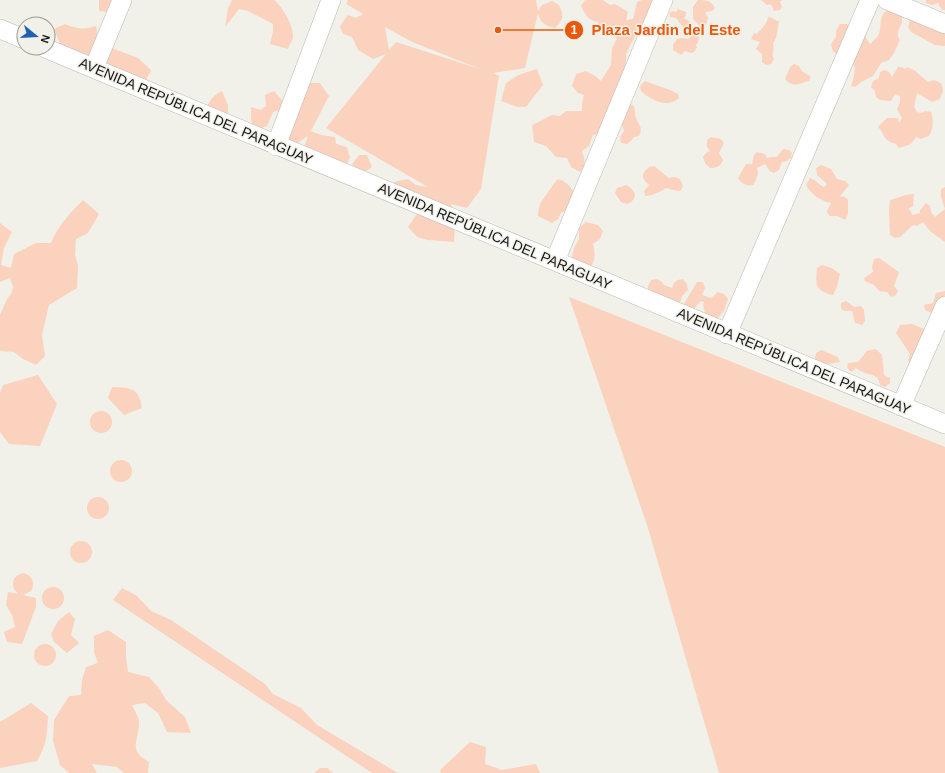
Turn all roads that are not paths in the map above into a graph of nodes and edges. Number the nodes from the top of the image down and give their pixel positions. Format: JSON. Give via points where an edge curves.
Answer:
{"nodes":[{"id":1,"x":122,"y":0,"type":"edge"},
{"id":2,"x":331,"y":0,"type":"edge"},
{"id":3,"x":663,"y":0,"type":"edge"},
{"id":4,"x":870,"y":0,"type":"edge"},
{"id":5,"x":887,"y":0,"type":"edge"},
{"id":6,"x":908,"y":4,"type":"edge"},
{"id":7,"x":945,"y":24,"type":"edge"},
{"id":8,"x":0,"y":29,"type":"edge"},
{"id":9,"x":16,"y":36,"type":"edge"},
{"id":10,"x":56,"y":52,"type":"edge"},
{"id":11,"x":94,"y":68,"type":"junction"},
{"id":12,"x":276,"y":146,"type":"junction"},
{"id":13,"x":555,"y":261,"type":"junction"},
{"id":14,"x":945,"y":306,"type":"edge"},
{"id":15,"x":727,"y":334,"type":"junction"},
{"id":16,"x":901,"y":406,"type":"junction"},
{"id":17,"x":945,"y":424,"type":"edge"}],
"edges":[{"from":1,"to":11,"type":"street"},
{"from":2,"to":12,"type":"street"},
{"from":3,"to":13,"type":"street"},
{"from":4,"to":15,"type":"street"},
{"from":5,"to":6,"type":"street"},
{"from":6,"to":7,"type":"street"},
{"from":8,"to":9,"type":"street"},
{"from":10,"to":11,"type":"street","name":"AVENIDA REPÚBLICA DEL PARAGUAY"},
{"from":11,"to":12,"type":"street","name":"AVENIDA REPÚBLICA DEL PARAGUAY"},
{"from":12,"to":13,"type":"street","name":"AVENIDA REPÚBLICA DEL PARAGUAY"},
{"from":13,"to":15,"type":"street","name":"AVENIDA REPÚBLICA DEL PARAGUAY"},
{"from":14,"to":16,"type":"street"},
{"from":15,"to":16,"type":"street","name":"AVENIDA REPÚBLICA DEL PARAGUAY"},
{"from":16,"to":17,"type":"street","name":"AVENIDA REPÚBLICA DEL PARAGUAY"}]}
